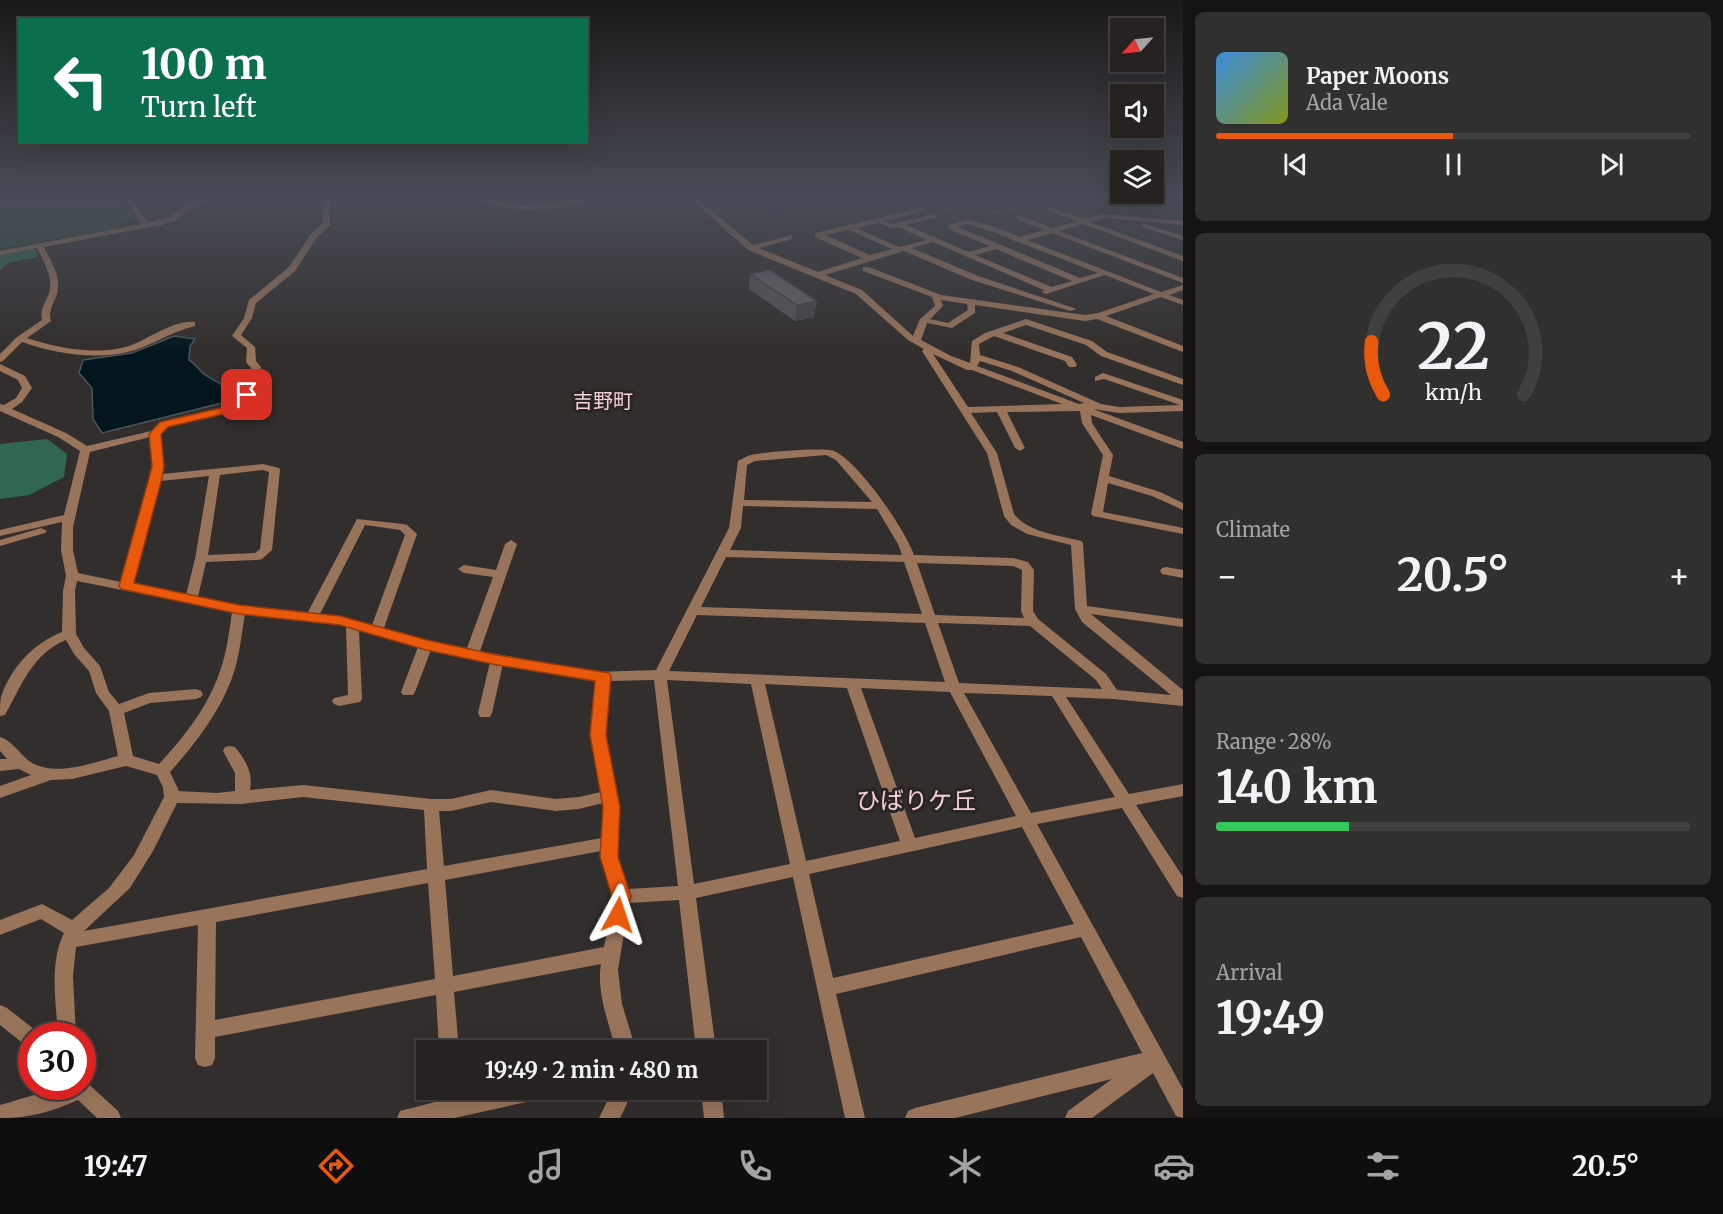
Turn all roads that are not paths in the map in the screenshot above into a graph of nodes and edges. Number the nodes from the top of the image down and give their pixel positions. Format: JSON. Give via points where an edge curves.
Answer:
{"nodes":[{"id":1,"x":16,"y":250,"type":"edge"},
{"id":2,"x":42,"y":250,"type":"edge"},
{"id":3,"x":305,"y":250,"type":"edge"},
{"id":4,"x":757,"y":250,"type":"edge"},
{"id":5,"x":851,"y":250,"type":"edge"},
{"id":6,"x":898,"y":250,"type":"edge"},
{"id":7,"x":905,"y":250,"type":"edge"},
{"id":8,"x":957,"y":250,"type":"edge"},
{"id":9,"x":985,"y":250,"type":"edge"},
{"id":10,"x":1004,"y":250,"type":"edge"},
{"id":11,"x":1049,"y":250,"type":"edge"},
{"id":12,"x":1104,"y":250,"type":"edge"},
{"id":13,"x":1160,"y":250,"type":"edge"},
{"id":14,"x":0,"y":253,"type":"edge"},
{"id":15,"x":968,"y":255,"type":"junction"},
{"id":16,"x":868,"y":258,"type":"junction"},
{"id":17,"x":1183,"y":259,"type":"edge"},
{"id":18,"x":866,"y":269,"type":"dead end"},
{"id":19,"x":963,"y":273,"type":"junction"},
{"id":20,"x":1105,"y":273,"type":"junction"},
{"id":21,"x":820,"y":274,"type":"junction"},
{"id":22,"x":951,"y":276,"type":"dead end"},
{"id":23,"x":1079,"y":281,"type":"junction"},
{"id":24,"x":1183,"y":281,"type":"edge"},
{"id":25,"x":934,"y":285,"type":"dead end"},
{"id":26,"x":1183,"y":287,"type":"edge"},
{"id":27,"x":1051,"y":290,"type":"junction"},
{"id":28,"x":1161,"y":295,"type":"junction"},
{"id":29,"x":932,"y":296,"type":"junction"},
{"id":30,"x":1033,"y":297,"type":"junction"},
{"id":31,"x":970,"y":302,"type":"junction"},
{"id":32,"x":1183,"y":303,"type":"edge"},
{"id":33,"x":1099,"y":316,"type":"junction"},
{"id":34,"x":924,"y":320,"type":"junction"},
{"id":35,"x":192,"y":324,"type":"dead end"},
{"id":36,"x":995,"y":333,"type":"junction"},
{"id":37,"x":20,"y":339,"type":"junction"},
{"id":38,"x":916,"y":341,"type":"junction"},
{"id":39,"x":931,"y":349,"type":"junction"},
{"id":40,"x":1183,"y":349,"type":"edge"},
{"id":41,"x":975,"y":357,"type":"junction"},
{"id":42,"x":0,"y":359,"type":"edge"},
{"id":43,"x":1072,"y":365,"type":"dead end"},
{"id":44,"x":0,"y":367,"type":"edge"},
{"id":45,"x":970,"y":368,"type":"junction"},
{"id":46,"x":1098,"y":379,"type":"dead end"},
{"id":47,"x":1183,"y":382,"type":"edge"},
{"id":48,"x":1183,"y":404,"type":"edge"},
{"id":49,"x":1098,"y":406,"type":"junction"},
{"id":50,"x":4,"y":408,"type":"edge"},
{"id":51,"x":1183,"y":408,"type":"edge"},
{"id":52,"x":1001,"y":409,"type":"junction"},
{"id":53,"x":964,"y":410,"type":"junction"},
{"id":54,"x":1082,"y":410,"type":"junction"},
{"id":55,"x":155,"y":434,"type":"junction"},
{"id":56,"x":1183,"y":446,"type":"edge"},
{"id":57,"x":1020,"y":448,"type":"dead end"},
{"id":58,"x":84,"y":450,"type":"junction"},
{"id":59,"x":215,"y":472,"type":"junction"},
{"id":60,"x":156,"y":478,"type":"junction"},
{"id":61,"x":1103,"y":478,"type":"junction"},
{"id":62,"x":738,"y":503,"type":"junction"},
{"id":63,"x":881,"y":506,"type":"junction"},
{"id":64,"x":1183,"y":507,"type":"edge"},
{"id":65,"x":68,"y":520,"type":"junction"},
{"id":66,"x":1183,"y":531,"type":"edge"},
{"id":67,"x":1,"y":538,"type":"edge"},
{"id":68,"x":511,"y":544,"type":"dead end"},
{"id":69,"x":722,"y":553,"type":"junction"},
{"id":70,"x":201,"y":559,"type":"junction"},
{"id":71,"x":910,"y":560,"type":"junction"},
{"id":72,"x":464,"y":569,"type":"dead end"},
{"id":73,"x":1166,"y":572,"type":"dead end"},
{"id":74,"x":500,"y":574,"type":"junction"},
{"id":75,"x":1183,"y":574,"type":"edge"},
{"id":76,"x":72,"y":576,"type":"junction"},
{"id":77,"x":126,"y":586,"type":"junction"},
{"id":78,"x":191,"y":600,"type":"junction"},
{"id":79,"x":239,"y":609,"type":"junction"},
{"id":80,"x":1081,"y":609,"type":"junction"},
{"id":81,"x":693,"y":611,"type":"junction"},
{"id":82,"x":312,"y":617,"type":"junction"},
{"id":83,"x":929,"y":618,"type":"junction"},
{"id":84,"x":1033,"y":622,"type":"junction"},
{"id":85,"x":352,"y":623,"type":"junction"},
{"id":86,"x":1183,"y":623,"type":"edge"},
{"id":87,"x":377,"y":630,"type":"junction"},
{"id":88,"x":69,"y":634,"type":"junction"},
{"id":89,"x":426,"y":645,"type":"junction"},
{"id":90,"x":472,"y":654,"type":"junction"},
{"id":91,"x":497,"y":660,"type":"junction"},
{"id":92,"x":660,"y":675,"type":"junction"},
{"id":93,"x":603,"y":676,"type":"junction"},
{"id":94,"x":758,"y":679,"type":"junction"},
{"id":95,"x":852,"y":683,"type":"junction"},
{"id":96,"x":954,"y":687,"type":"junction"},
{"id":97,"x":408,"y":692,"type":"dead end"},
{"id":98,"x":1056,"y":692,"type":"junction"},
{"id":99,"x":196,"y":694,"type":"dead end"},
{"id":100,"x":1113,"y":694,"type":"junction"},
{"id":101,"x":1183,"y":697,"type":"edge"},
{"id":102,"x":339,"y":701,"type":"dead end"},
{"id":103,"x":1183,"y":702,"type":"edge"},
{"id":104,"x":116,"y":710,"type":"junction"},
{"id":105,"x":0,"y":711,"type":"edge"},
{"id":106,"x":485,"y":712,"type":"dead end"},
{"id":107,"x":0,"y":742,"type":"edge"},
{"id":108,"x":230,"y":751,"type":"dead end"},
{"id":109,"x":126,"y":760,"type":"junction"},
{"id":110,"x":19,"y":763,"type":"junction"},
{"id":111,"x":0,"y":765,"type":"edge"},
{"id":112,"x":162,"y":771,"type":"junction"},
{"id":113,"x":45,"y":776,"type":"junction"},
{"id":114,"x":1183,"y":790,"type":"edge"},
{"id":115,"x":0,"y":792,"type":"edge"},
{"id":116,"x":609,"y":795,"type":"junction"},
{"id":117,"x":172,"y":797,"type":"junction"},
{"id":118,"x":241,"y":798,"type":"junction"},
{"id":119,"x":1126,"y":800,"type":"junction"},
{"id":120,"x":430,"y":806,"type":"junction"},
{"id":121,"x":1027,"y":820,"type":"junction"},
{"id":122,"x":609,"y":843,"type":"junction"},
{"id":123,"x":910,"y":846,"type":"junction"},
{"id":124,"x":801,"y":869,"type":"junction"},
{"id":125,"x":434,"y":874,"type":"junction"},
{"id":126,"x":1183,"y":891,"type":"edge"},
{"id":127,"x":687,"y":893,"type":"junction"},
{"id":128,"x":622,"y":896,"type":"junction"},
{"id":129,"x":207,"y":916,"type":"junction"},
{"id":130,"x":0,"y":928,"type":"edge"},
{"id":131,"x":1085,"y":929,"type":"junction"},
{"id":132,"x":71,"y":935,"type":"junction"},
{"id":133,"x":611,"y":954,"type":"junction"},
{"id":134,"x":444,"y":985,"type":"junction"},
{"id":135,"x":827,"y":988,"type":"junction"},
{"id":136,"x":0,"y":1014,"type":"edge"},
{"id":137,"x":67,"y":1022,"type":"edge"},
{"id":138,"x":18,"y":1028,"type":"edge"},
{"id":139,"x":206,"y":1030,"type":"junction"},
{"id":140,"x":448,"y":1040,"type":"edge"},
{"id":141,"x":623,"y":1040,"type":"edge"},
{"id":142,"x":705,"y":1040,"type":"edge"},
{"id":143,"x":205,"y":1058,"type":"dead end"},
{"id":144,"x":1156,"y":1059,"type":"junction"},
{"id":145,"x":56,"y":1100,"type":"edge"},
{"id":146,"x":90,"y":1100,"type":"edge"},
{"id":147,"x":451,"y":1100,"type":"edge"},
{"id":148,"x":618,"y":1100,"type":"edge"},
{"id":149,"x":712,"y":1100,"type":"edge"},
{"id":150,"x":1183,"y":1109,"type":"edge"},
{"id":151,"x":0,"y":1114,"type":"edge"},
{"id":152,"x":102,"y":1114,"type":"edge"},
{"id":153,"x":407,"y":1118,"type":"edge"},
{"id":154,"x":609,"y":1118,"type":"edge"},
{"id":155,"x":714,"y":1118,"type":"edge"},
{"id":156,"x":855,"y":1118,"type":"edge"},
{"id":157,"x":915,"y":1118,"type":"edge"},
{"id":158,"x":1075,"y":1118,"type":"edge"}],
"edges":[{"from":1,"to":14,"type":"street"},
{"from":2,"to":37,"type":"street","via":[[52,269],[54,290],[44,308],[45,324]]},
{"from":3,"to":55,"type":"street","via":[[292,269],[252,302],[248,318],[238,330],[236,336],[251,347],[251,362],[256,367],[256,372],[237,384],[250,403],[164,425]]},
{"from":4,"to":21,"type":"street"},
{"from":5,"to":16,"type":"street"},
{"from":6,"to":16,"type":"street"},
{"from":7,"to":19,"type":"street"},
{"from":8,"to":15,"type":"street"},
{"from":9,"to":15,"type":"street"},
{"from":10,"to":23,"type":"street"},
{"from":11,"to":20,"type":"street"},
{"from":12,"to":24,"type":"street"},
{"from":13,"to":17,"type":"street"},
{"from":15,"to":27,"type":"street"},
{"from":16,"to":21,"type":"street"},
{"from":18,"to":29,"type":"street"},
{"from":19,"to":22,"type":"street"},
{"from":19,"to":30,"type":"street"},
{"from":20,"to":23,"type":"street"},
{"from":20,"to":28,"type":"street"},
{"from":21,"to":38,"type":"street","via":[[859,292]]},
{"from":23,"to":27,"type":"street"},
{"from":25,"to":29,"type":"street"},
{"from":26,"to":28,"type":"street"},
{"from":27,"to":30,"type":"street"},
{"from":28,"to":32,"type":"street"},
{"from":28,"to":33,"type":"street"},
{"from":29,"to":31,"type":"street"},
{"from":29,"to":34,"type":"street","via":[[939,306]]},
{"from":30,"to":33,"type":"street"},
{"from":31,"to":33,"type":"street","via":[[1085,318]]},
{"from":31,"to":34,"type":"street","via":[[972,311],[949,326]]},
{"from":33,"to":40,"type":"street"},
{"from":34,"to":38,"type":"street"},
{"from":35,"to":37,"type":"street","via":[[119,351],[45,346]]},
{"from":36,"to":41,"type":"street","via":[[975,343]]},
{"from":36,"to":43,"type":"street","via":[[1069,359]]},
{"from":36,"to":47,"type":"street","via":[[1026,322]]},
{"from":37,"to":42,"type":"street"},
{"from":38,"to":39,"type":"street"},
{"from":39,"to":45,"type":"street"},
{"from":39,"to":53,"type":"street","via":[[927,351]]},
{"from":41,"to":45,"type":"street"},
{"from":41,"to":49,"type":"street","via":[[1015,369]]},
{"from":44,"to":50,"type":"street","via":[[26,383],[25,395]]},
{"from":45,"to":54,"type":"street"},
{"from":46,"to":48,"type":"street","via":[[1103,376]]},
{"from":49,"to":51,"type":"street","via":[[1119,410]]},
{"from":49,"to":54,"type":"street"},
{"from":50,"to":58,"type":"street","via":[[62,435]]},
{"from":52,"to":53,"type":"street"},
{"from":52,"to":54,"type":"street"},
{"from":52,"to":57,"type":"street"},
{"from":53,"to":80,"type":"street","via":[[992,453],[1008,514],[1015,523],[1031,532],[1077,543]]},
{"from":54,"to":56,"type":"street"},
{"from":54,"to":61,"type":"street","via":[[1108,455]]},
{"from":55,"to":58,"type":"street"},
{"from":55,"to":60,"type":"street"},
{"from":58,"to":65,"type":"street"},
{"from":59,"to":60,"type":"street"},
{"from":59,"to":70,"type":"street"},
{"from":59,"to":70,"type":"street","via":[[263,467],[275,470],[266,550],[258,556]]},
{"from":60,"to":77,"type":"street"},
{"from":61,"to":64,"type":"street","via":[[1156,494]]},
{"from":61,"to":66,"type":"street","via":[[1097,514]]},
{"from":62,"to":63,"type":"street"},
{"from":62,"to":63,"type":"street","via":[[742,463],[746,459],[828,452],[840,458]]},
{"from":62,"to":69,"type":"street","via":[[735,528]]},
{"from":63,"to":71,"type":"street"},
{"from":65,"to":67,"type":"street"},
{"from":65,"to":76,"type":"street","via":[[67,550]]},
{"from":68,"to":74,"type":"street"},
{"from":69,"to":71,"type":"street"},
{"from":69,"to":81,"type":"street"},
{"from":70,"to":78,"type":"street"},
{"from":71,"to":83,"type":"street"},
{"from":71,"to":84,"type":"street","via":[[1024,565],[1028,570],[1028,611]]},
{"from":72,"to":74,"type":"street"},
{"from":73,"to":75,"type":"street"},
{"from":74,"to":90,"type":"street"},
{"from":76,"to":77,"type":"street"},
{"from":76,"to":88,"type":"street"},
{"from":77,"to":78,"type":"street"},
{"from":78,"to":79,"type":"street"},
{"from":79,"to":82,"type":"street"},
{"from":79,"to":112,"type":"street","via":[[228,670],[218,692]]},
{"from":80,"to":86,"type":"street"},
{"from":80,"to":101,"type":"street","via":[[1100,631]]},
{"from":81,"to":83,"type":"street"},
{"from":81,"to":92,"type":"street"},
{"from":82,"to":85,"type":"street"},
{"from":82,"to":87,"type":"street","via":[[362,522],[402,527],[411,534]]},
{"from":83,"to":84,"type":"street"},
{"from":83,"to":96,"type":"street"},
{"from":84,"to":100,"type":"street","via":[[1101,677]]},
{"from":85,"to":87,"type":"street"},
{"from":85,"to":102,"type":"street","via":[[355,699]]},
{"from":87,"to":89,"type":"street"},
{"from":88,"to":104,"type":"street","via":[[95,669]]},
{"from":88,"to":105,"type":"street","via":[[51,640],[32,655]]},
{"from":89,"to":90,"type":"street"},
{"from":89,"to":97,"type":"street"},
{"from":90,"to":91,"type":"street"},
{"from":91,"to":93,"type":"street"},
{"from":91,"to":106,"type":"street"},
{"from":92,"to":93,"type":"street"},
{"from":92,"to":94,"type":"street"},
{"from":92,"to":127,"type":"street"},
{"from":93,"to":116,"type":"street","via":[[598,735]]},
{"from":94,"to":95,"type":"street"},
{"from":94,"to":124,"type":"street"},
{"from":95,"to":96,"type":"street"},
{"from":95,"to":123,"type":"street"},
{"from":96,"to":98,"type":"street"},
{"from":96,"to":121,"type":"street"},
{"from":98,"to":100,"type":"street"},
{"from":98,"to":119,"type":"street"},
{"from":99,"to":104,"type":"street","via":[[149,698]]},
{"from":100,"to":103,"type":"street"},
{"from":104,"to":109,"type":"street"},
{"from":107,"to":110,"type":"street"},
{"from":108,"to":118,"type":"street","via":[[246,777]]},
{"from":109,"to":112,"type":"street"},
{"from":109,"to":113,"type":"street"},
{"from":110,"to":111,"type":"street"},
{"from":110,"to":113,"type":"street"},
{"from":112,"to":117,"type":"street"},
{"from":113,"to":115,"type":"street"},
{"from":114,"to":119,"type":"street"},
{"from":116,"to":120,"type":"street","via":[[556,805],[491,796]]},
{"from":116,"to":122,"type":"street"},
{"from":117,"to":118,"type":"street"},
{"from":117,"to":132,"type":"street","via":[[116,892]]},
{"from":118,"to":120,"type":"street","via":[[303,790]]},
{"from":119,"to":121,"type":"street"},
{"from":119,"to":126,"type":"street"},
{"from":120,"to":125,"type":"street"},
{"from":121,"to":123,"type":"street"},
{"from":121,"to":131,"type":"street"},
{"from":122,"to":125,"type":"street"},
{"from":122,"to":128,"type":"street","via":[[612,871]]},
{"from":123,"to":124,"type":"street"},
{"from":124,"to":127,"type":"street"},
{"from":124,"to":135,"type":"street"},
{"from":125,"to":129,"type":"street"},
{"from":125,"to":134,"type":"street"},
{"from":127,"to":128,"type":"street"},
{"from":127,"to":142,"type":"street"},
{"from":128,"to":133,"type":"street"},
{"from":129,"to":132,"type":"street"},
{"from":129,"to":139,"type":"street"},
{"from":130,"to":132,"type":"street","via":[[42,911]]},
{"from":131,"to":135,"type":"street"},
{"from":131,"to":144,"type":"street"},
{"from":132,"to":137,"type":"street","via":[[66,965]]},
{"from":133,"to":134,"type":"street"},
{"from":133,"to":141,"type":"street","via":[[613,1004]]},
{"from":134,"to":139,"type":"street"},
{"from":134,"to":140,"type":"street"},
{"from":135,"to":156,"type":"street"},
{"from":136,"to":138,"type":"street"},
{"from":139,"to":143,"type":"street"},
{"from":144,"to":150,"type":"street"},
{"from":144,"to":157,"type":"street"},
{"from":144,"to":158,"type":"street"},
{"from":145,"to":151,"type":"street"},
{"from":146,"to":152,"type":"street"},
{"from":147,"to":153,"type":"street"},
{"from":148,"to":154,"type":"street"},
{"from":149,"to":155,"type":"street"}]}
